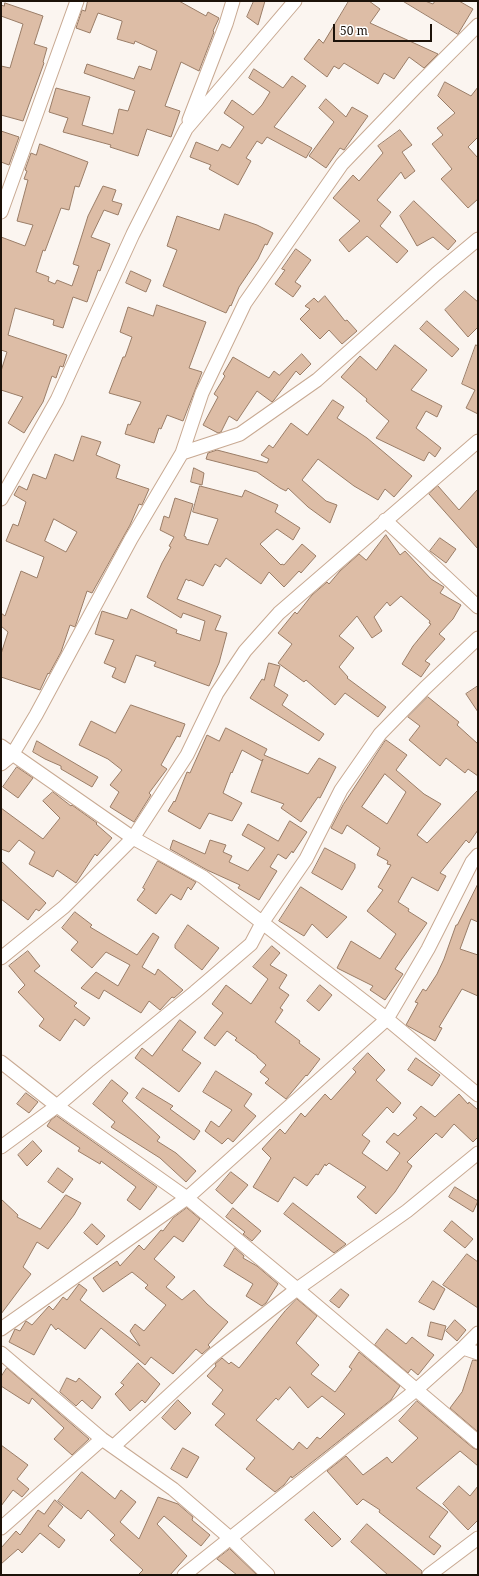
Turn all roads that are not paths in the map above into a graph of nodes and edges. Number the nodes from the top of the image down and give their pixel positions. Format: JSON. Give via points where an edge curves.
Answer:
{"nodes":[{"id":1,"x":77,"y":1,"type":"edge"},
{"id":2,"x":233,"y":1,"type":"edge"},
{"id":3,"x":295,"y":1,"type":"edge"},
{"id":4,"x":478,"y":25,"type":"edge"},
{"id":5,"x":186,"y":130,"type":"junction"},
{"id":6,"x":1,"y":212,"type":"edge"},
{"id":7,"x":478,"y":239,"type":"edge"},
{"id":8,"x":478,"y":441,"type":"edge"},
{"id":9,"x":182,"y":454,"type":"junction"},
{"id":10,"x":1,"y":499,"type":"edge"},
{"id":11,"x":385,"y":520,"type":"junction"},
{"id":12,"x":478,"y":607,"type":"edge"},
{"id":13,"x":478,"y":638,"type":"edge"},
{"id":14,"x":1,"y":746,"type":"edge"},
{"id":15,"x":12,"y":755,"type":"junction"},
{"id":16,"x":1,"y":764,"type":"edge"},
{"id":17,"x":133,"y":838,"type":"junction"},
{"id":18,"x":478,"y":855,"type":"edge"},
{"id":19,"x":262,"y":923,"type":"junction"},
{"id":20,"x":1,"y":958,"type":"edge"},
{"id":21,"x":387,"y":1019,"type":"junction"},
{"id":22,"x":1,"y":1062,"type":"edge"},
{"id":23,"x":478,"y":1095,"type":"edge"},
{"id":24,"x":57,"y":1106,"type":"junction"},
{"id":25,"x":1,"y":1147,"type":"edge"},
{"id":26,"x":478,"y":1153,"type":"edge"},
{"id":27,"x":187,"y":1198,"type":"junction"},
{"id":28,"x":297,"y":1289,"type":"junction"},
{"id":29,"x":1,"y":1329,"type":"edge"},
{"id":30,"x":478,"y":1333,"type":"edge"},
{"id":31,"x":463,"y":1348,"type":"junction"},
{"id":32,"x":1,"y":1353,"type":"edge"},
{"id":33,"x":478,"y":1353,"type":"edge"},
{"id":34,"x":416,"y":1390,"type":"junction"},
{"id":35,"x":102,"y":1438,"type":"junction"},
{"id":36,"x":478,"y":1442,"type":"edge"},
{"id":37,"x":114,"y":1446,"type":"junction"},
{"id":38,"x":1,"y":1528,"type":"edge"},
{"id":39,"x":230,"y":1538,"type":"junction"},
{"id":40,"x":478,"y":1538,"type":"edge"},
{"id":41,"x":184,"y":1575,"type":"edge"},
{"id":42,"x":268,"y":1575,"type":"edge"},
{"id":43,"x":429,"y":1575,"type":"edge"}],
"edges":[{"from":1,"to":6,"type":"street"},
{"from":2,"to":5,"type":"street"},
{"from":3,"to":5,"type":"street"},
{"from":4,"to":9,"type":"street","via":[[342,164],[250,297],[202,393]]},
{"from":5,"to":10,"type":"street","via":[[133,234],[57,400]]},
{"from":7,"to":9,"type":"street","via":[[317,380],[240,434]]},
{"from":8,"to":11,"type":"street"},
{"from":9,"to":15,"type":"street","via":[[130,539]]},
{"from":11,"to":12,"type":"street"},
{"from":11,"to":17,"type":"street","via":[[279,613],[245,651],[217,693],[187,755]]},
{"from":13,"to":19,"type":"street","via":[[380,734],[341,790],[306,858]]},
{"from":14,"to":15,"type":"street"},
{"from":15,"to":16,"type":"street"},
{"from":15,"to":17,"type":"street"},
{"from":17,"to":19,"type":"street","via":[[203,877]]},
{"from":17,"to":20,"type":"street","via":[[64,907]]},
{"from":18,"to":21,"type":"street"},
{"from":19,"to":21,"type":"street"},
{"from":19,"to":24,"type":"street","via":[[251,944]]},
{"from":21,"to":23,"type":"street"},
{"from":21,"to":27,"type":"street"},
{"from":22,"to":24,"type":"street"},
{"from":24,"to":25,"type":"street"},
{"from":24,"to":27,"type":"street"},
{"from":26,"to":28,"type":"street","via":[[407,1211]]},
{"from":27,"to":28,"type":"street"},
{"from":27,"to":29,"type":"street"},
{"from":28,"to":34,"type":"street"},
{"from":28,"to":37,"type":"street","via":[[213,1356]]},
{"from":30,"to":31,"type":"street"},
{"from":31,"to":33,"type":"street"},
{"from":31,"to":34,"type":"street"},
{"from":32,"to":35,"type":"street"},
{"from":34,"to":36,"type":"street"},
{"from":34,"to":39,"type":"street"},
{"from":35,"to":37,"type":"street"},
{"from":35,"to":38,"type":"street"},
{"from":37,"to":39,"type":"street","via":[[173,1489]]},
{"from":39,"to":41,"type":"street"},
{"from":39,"to":42,"type":"street"},
{"from":40,"to":43,"type":"street"}]}
